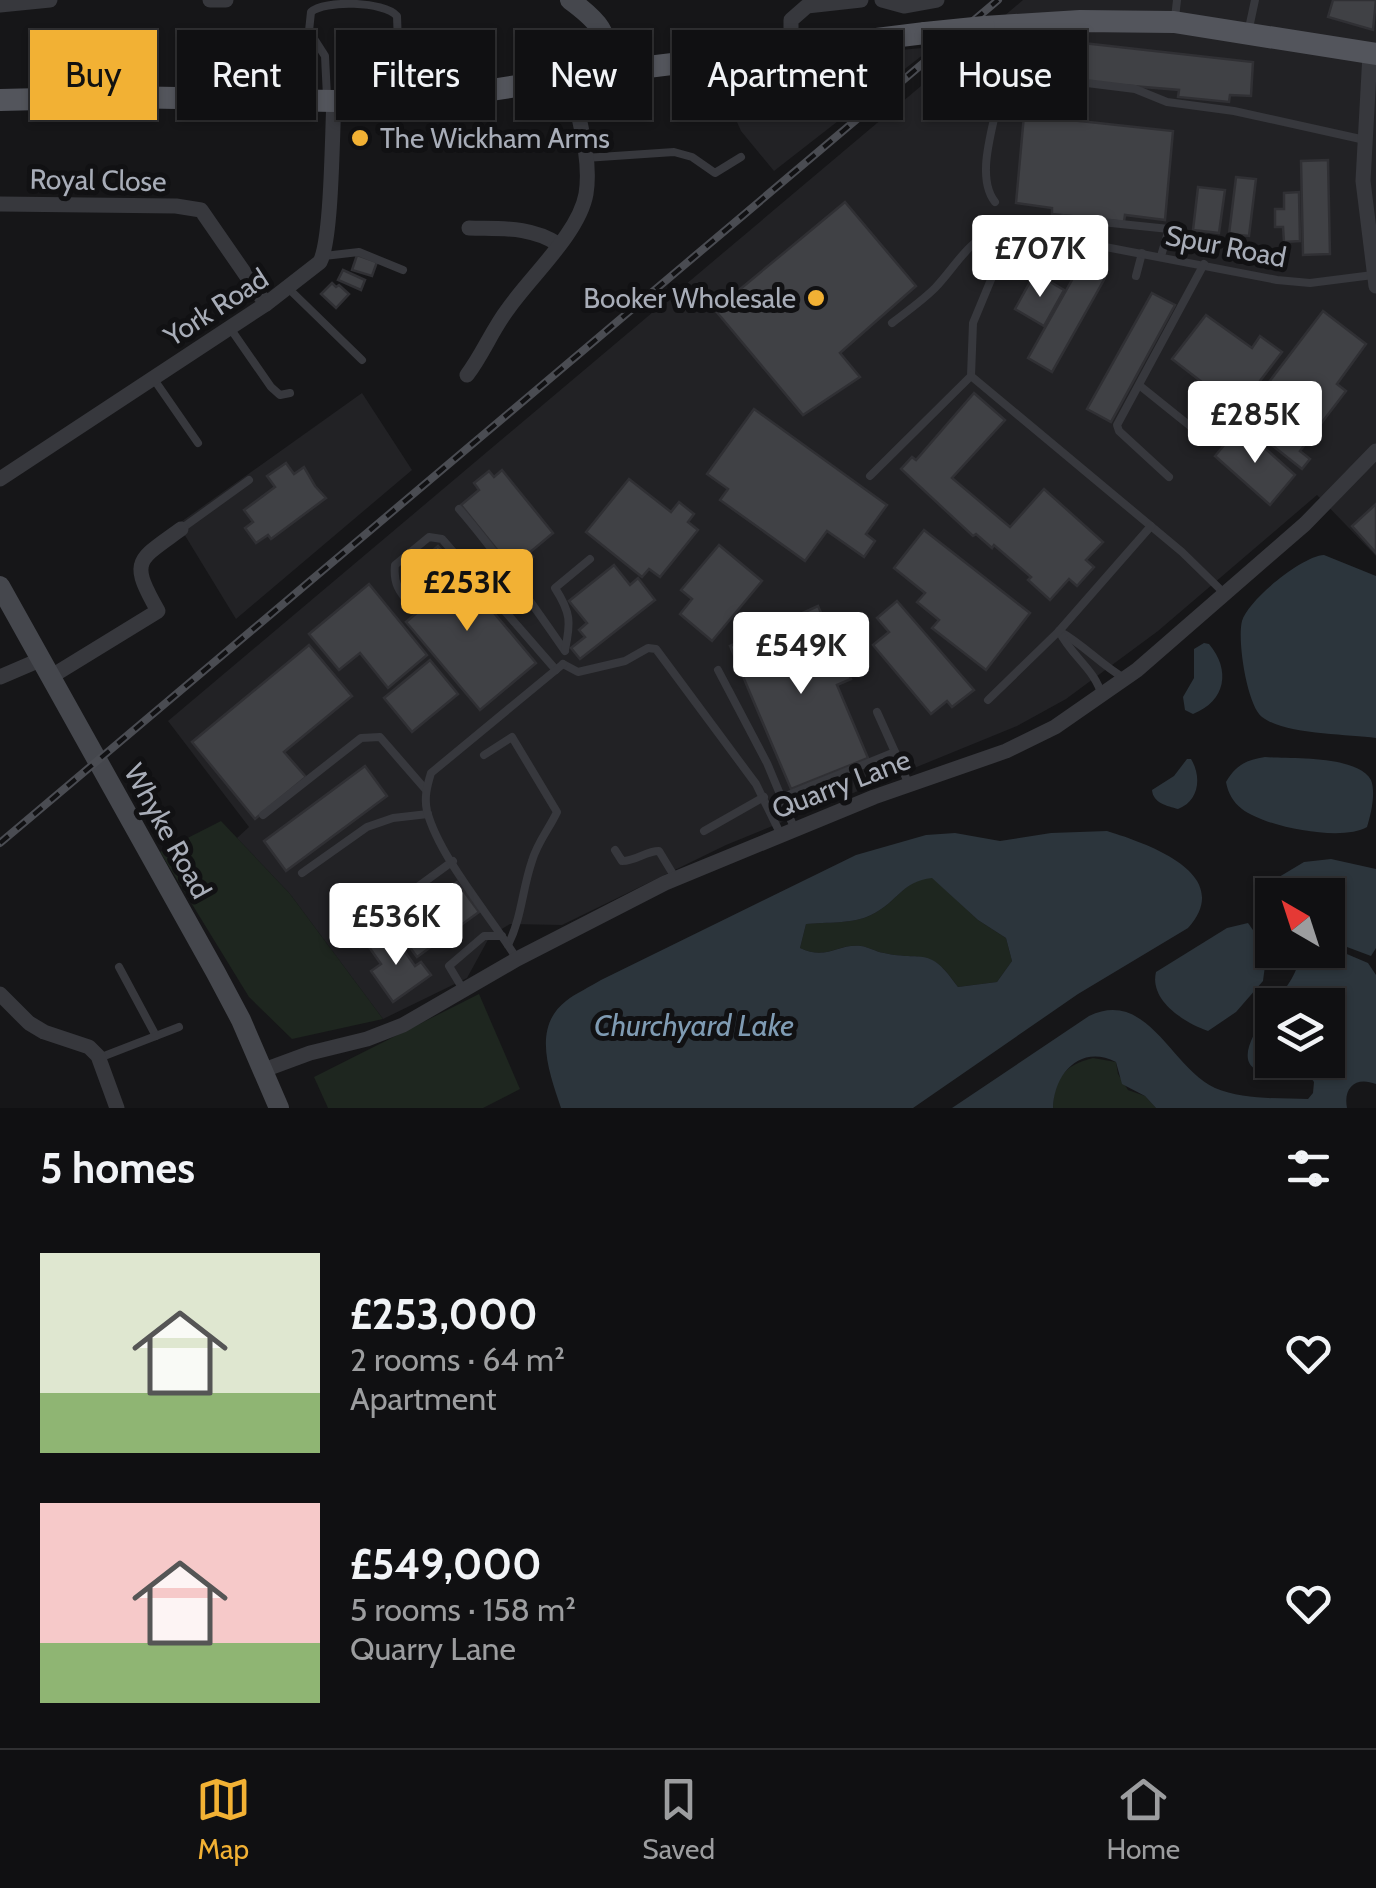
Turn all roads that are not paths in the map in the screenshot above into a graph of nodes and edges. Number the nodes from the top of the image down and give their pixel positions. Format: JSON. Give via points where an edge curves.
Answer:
{"nodes":[{"id":1,"x":50,"y":0,"type":"edge"},
{"id":2,"x":210,"y":0,"type":"edge"},
{"id":3,"x":226,"y":0,"type":"edge"},
{"id":4,"x":570,"y":0,"type":"edge"},
{"id":5,"x":861,"y":0,"type":"edge"},
{"id":6,"x":882,"y":0,"type":"edge"},
{"id":7,"x":937,"y":0,"type":"edge"},
{"id":8,"x":1255,"y":0,"type":"edge"},
{"id":9,"x":0,"y":5,"type":"edge"},
{"id":10,"x":1176,"y":11,"type":"edge"},
{"id":11,"x":398,"y":30,"type":"edge"},
{"id":12,"x":603,"y":30,"type":"edge"},
{"id":13,"x":791,"y":30,"type":"edge"},
{"id":14,"x":1248,"y":32,"type":"junction"},
{"id":15,"x":903,"y":36,"type":"edge"},
{"id":16,"x":1373,"y":54,"type":"edge"},
{"id":17,"x":1087,"y":83,"type":"edge"},
{"id":18,"x":0,"y":100,"type":"edge"},
{"id":19,"x":330,"y":101,"type":"junction"},
{"id":20,"x":336,"y":101,"type":"edge"},
{"id":21,"x":578,"y":120,"type":"edge"},
{"id":22,"x":993,"y":120,"type":"edge"},
{"id":23,"x":1365,"y":140,"type":"junction"},
{"id":24,"x":741,"y":157,"type":"dead end"},
{"id":25,"x":586,"y":158,"type":"junction"},
{"id":26,"x":996,"y":202,"type":"dead end"},
{"id":27,"x":0,"y":204,"type":"edge"},
{"id":28,"x":1064,"y":218,"type":"dead end"},
{"id":29,"x":469,"y":228,"type":"dead end"},
{"id":30,"x":1012,"y":229,"type":"junction"},
{"id":31,"x":558,"y":244,"type":"junction"},
{"id":32,"x":1142,"y":253,"type":"junction"},
{"id":33,"x":324,"y":256,"type":"junction"},
{"id":34,"x":1161,"y":256,"type":"junction"},
{"id":35,"x":1204,"y":264,"type":"junction"},
{"id":36,"x":403,"y":270,"type":"dead end"},
{"id":37,"x":1136,"y":276,"type":"dead end"},
{"id":38,"x":1375,"y":281,"type":"edge"},
{"id":39,"x":289,"y":289,"type":"junction"},
{"id":40,"x":266,"y":304,"type":"junction"},
{"id":41,"x":892,"y":323,"type":"dead end"},
{"id":42,"x":230,"y":328,"type":"junction"},
{"id":43,"x":362,"y":360,"type":"dead end"},
{"id":44,"x":467,"y":375,"type":"dead end"},
{"id":45,"x":971,"y":376,"type":"junction"},
{"id":46,"x":154,"y":378,"type":"junction"},
{"id":47,"x":1138,"y":385,"type":"junction"},
{"id":48,"x":290,"y":393,"type":"dead end"},
{"id":49,"x":1190,"y":426,"type":"dead end"},
{"id":50,"x":198,"y":444,"type":"dead end"},
{"id":51,"x":1376,"y":451,"type":"edge"},
{"id":52,"x":870,"y":476,"type":"dead end"},
{"id":53,"x":1169,"y":477,"type":"dead end"},
{"id":54,"x":0,"y":478,"type":"edge"},
{"id":55,"x":250,"y":480,"type":"dead end"},
{"id":56,"x":459,"y":509,"type":"dead end"},
{"id":57,"x":1151,"y":526,"type":"junction"},
{"id":58,"x":181,"y":529,"type":"joint"},
{"id":59,"x":590,"y":559,"type":"dead end"},
{"id":60,"x":0,"y":586,"type":"edge"},
{"id":61,"x":1225,"y":594,"type":"junction"},
{"id":62,"x":411,"y":605,"type":"dead end"},
{"id":63,"x":1058,"y":631,"type":"junction"},
{"id":64,"x":565,"y":651,"type":"junction"},
{"id":65,"x":47,"y":667,"type":"junction"},
{"id":66,"x":560,"y":667,"type":"junction"},
{"id":67,"x":718,"y":670,"type":"dead end"},
{"id":68,"x":0,"y":677,"type":"edge"},
{"id":69,"x":1126,"y":679,"type":"junction"},
{"id":70,"x":1102,"y":697,"type":"junction"},
{"id":71,"x":988,"y":700,"type":"dead end"},
{"id":72,"x":877,"y":712,"type":"dead end"},
{"id":73,"x":895,"y":752,"type":"junction"},
{"id":74,"x":484,"y":755,"type":"dead end"},
{"id":75,"x":909,"y":784,"type":"junction"},
{"id":76,"x":426,"y":790,"type":"junction"},
{"id":77,"x":764,"y":797,"type":"junction"},
{"id":78,"x":782,"y":798,"type":"junction"},
{"id":79,"x":428,"y":814,"type":"junction"},
{"id":80,"x":264,"y":815,"type":"dead end"},
{"id":81,"x":704,"y":831,"type":"dead end"},
{"id":82,"x":787,"y":832,"type":"junction"},
{"id":83,"x":615,"y":850,"type":"dead end"},
{"id":84,"x":453,"y":861,"type":"junction"},
{"id":85,"x":302,"y":873,"type":"dead end"},
{"id":86,"x":676,"y":878,"type":"junction"},
{"id":87,"x":375,"y":918,"type":"dead end"},
{"id":88,"x":509,"y":947,"type":"junction"},
{"id":89,"x":119,"y":967,"type":"dead end"},
{"id":90,"x":464,"y":991,"type":"junction"},
{"id":91,"x":0,"y":994,"type":"edge"},
{"id":92,"x":178,"y":1027,"type":"dead end"},
{"id":93,"x":156,"y":1036,"type":"junction"},
{"id":94,"x":99,"y":1058,"type":"junction"},
{"id":95,"x":264,"y":1070,"type":"junction"},
{"id":96,"x":117,"y":1108,"type":"edge"},
{"id":97,"x":279,"y":1108,"type":"edge"}],
"edges":[{"from":1,"to":9,"type":"street"},
{"from":2,"to":3,"type":"street"},
{"from":4,"to":12,"type":"main road"},
{"from":5,"to":13,"type":"street","via":[[801,10]]},
{"from":6,"to":7,"type":"street","via":[[898,6]]},
{"from":8,"to":14,"type":"lane"},
{"from":10,"to":14,"type":"main road"},
{"from":10,"to":15,"type":"main road","bridge":true},
{"from":11,"to":19,"type":"lane","via":[[397,16],[383,6],[322,4],[310,12],[309,31],[325,56]]},
{"from":14,"to":16,"type":"main road"},
{"from":16,"to":23,"type":"street"},
{"from":17,"to":23,"type":"lane"},
{"from":18,"to":19,"type":"main road"},
{"from":19,"to":20,"type":"main road"},
{"from":19,"to":33,"type":"street"},
{"from":21,"to":25,"type":"street"},
{"from":22,"to":26,"type":"lane","via":[[986,166]]},
{"from":23,"to":38,"type":"street"},
{"from":24,"to":25,"type":"lane","via":[[715,173],[674,152]]},
{"from":25,"to":31,"type":"street","via":[[586,198]]},
{"from":27,"to":40,"type":"street","name":"Royal Close","via":[[201,210]]},
{"from":28,"to":34,"type":"lane","via":[[1169,229]]},
{"from":29,"to":31,"type":"street","via":[[526,229]]},
{"from":30,"to":32,"type":"lane","name":"Spur Road"},
{"from":30,"to":41,"type":"lane","via":[[982,234],[934,290]]},
{"from":30,"to":45,"type":"lane","via":[[973,323]]},
{"from":31,"to":44,"type":"street"},
{"from":32,"to":34,"type":"lane","name":"Spur Road"},
{"from":32,"to":37,"type":"lane"},
{"from":33,"to":36,"type":"lane","via":[[359,252]]},
{"from":33,"to":39,"type":"street","name":"York Road"},
{"from":34,"to":35,"type":"lane","name":"Spur Road"},
{"from":35,"to":38,"type":"lane","name":"Spur Road","via":[[1294,282]]},
{"from":35,"to":47,"type":"lane"},
{"from":39,"to":40,"type":"street","name":"York Road"},
{"from":39,"to":43,"type":"lane"},
{"from":40,"to":42,"type":"street","name":"York Road"},
{"from":42,"to":46,"type":"street","name":"York Road"},
{"from":42,"to":48,"type":"lane","via":[[271,388],[280,396]]},
{"from":45,"to":52,"type":"lane"},
{"from":45,"to":57,"type":"lane"},
{"from":46,"to":50,"type":"lane"},
{"from":46,"to":54,"type":"street","name":"York Road"},
{"from":47,"to":49,"type":"lane"},
{"from":47,"to":53,"type":"lane","via":[[1119,432]]},
{"from":51,"to":61,"type":"street","name":"Quarry Lane"},
{"from":55,"to":58,"type":"lane"},
{"from":56,"to":64,"type":"lane"},
{"from":57,"to":61,"type":"lane"},
{"from":57,"to":63,"type":"lane"},
{"from":58,"to":65,"type":"street","via":[[140,564],[139,576],[158,611]]},
{"from":59,"to":64,"type":"lane","via":[[555,588],[569,614]]},
{"from":60,"to":65,"type":"main road","name":"Whyke Road"},
{"from":61,"to":69,"type":"street","name":"Quarry Lane"},
{"from":62,"to":66,"type":"lane","via":[[394,578],[396,565],[429,538],[442,539]]},
{"from":63,"to":69,"type":"lane"},
{"from":63,"to":70,"type":"lane","via":[[1097,678]]},
{"from":63,"to":71,"type":"lane"},
{"from":64,"to":66,"type":"lane"},
{"from":65,"to":68,"type":"street"},
{"from":65,"to":95,"type":"main road","name":"Whyke Road"},
{"from":66,"to":76,"type":"lane","via":[[431,773]]},
{"from":66,"to":77,"type":"lane","via":[[578,672],[656,649]]},
{"from":67,"to":78,"type":"lane"},
{"from":69,"to":70,"type":"street","name":"Quarry Lane"},
{"from":70,"to":75,"type":"street","name":"Quarry Lane","via":[[1006,751]]},
{"from":72,"to":73,"type":"lane"},
{"from":73,"to":75,"type":"lane"},
{"from":73,"to":78,"type":"lane"},
{"from":74,"to":88,"type":"lane","via":[[512,737],[557,812],[538,842]]},
{"from":75,"to":82,"type":"street","name":"Quarry Lane"},
{"from":76,"to":79,"type":"lane"},
{"from":76,"to":80,"type":"lane","via":[[380,737],[362,738]]},
{"from":77,"to":81,"type":"lane"},
{"from":77,"to":82,"type":"lane"},
{"from":78,"to":82,"type":"lane"},
{"from":79,"to":84,"type":"lane"},
{"from":79,"to":85,"type":"lane","via":[[367,827]]},
{"from":82,"to":86,"type":"street","name":"Quarry Lane"},
{"from":83,"to":86,"type":"lane","via":[[632,861],[659,851]]},
{"from":84,"to":87,"type":"lane"},
{"from":84,"to":88,"type":"lane"},
{"from":86,"to":88,"type":"street","name":"Quarry Lane"},
{"from":88,"to":90,"type":"street","name":"Quarry Lane"},
{"from":88,"to":90,"type":"lane","via":[[484,936],[449,966]]},
{"from":89,"to":93,"type":"lane"},
{"from":90,"to":95,"type":"street","name":"Quarry Lane","via":[[385,1032]]},
{"from":91,"to":94,"type":"street","via":[[29,1024]]},
{"from":92,"to":93,"type":"lane"},
{"from":93,"to":94,"type":"lane"},
{"from":94,"to":96,"type":"street"},
{"from":95,"to":97,"type":"main road","name":"Whyke Road"}]}
